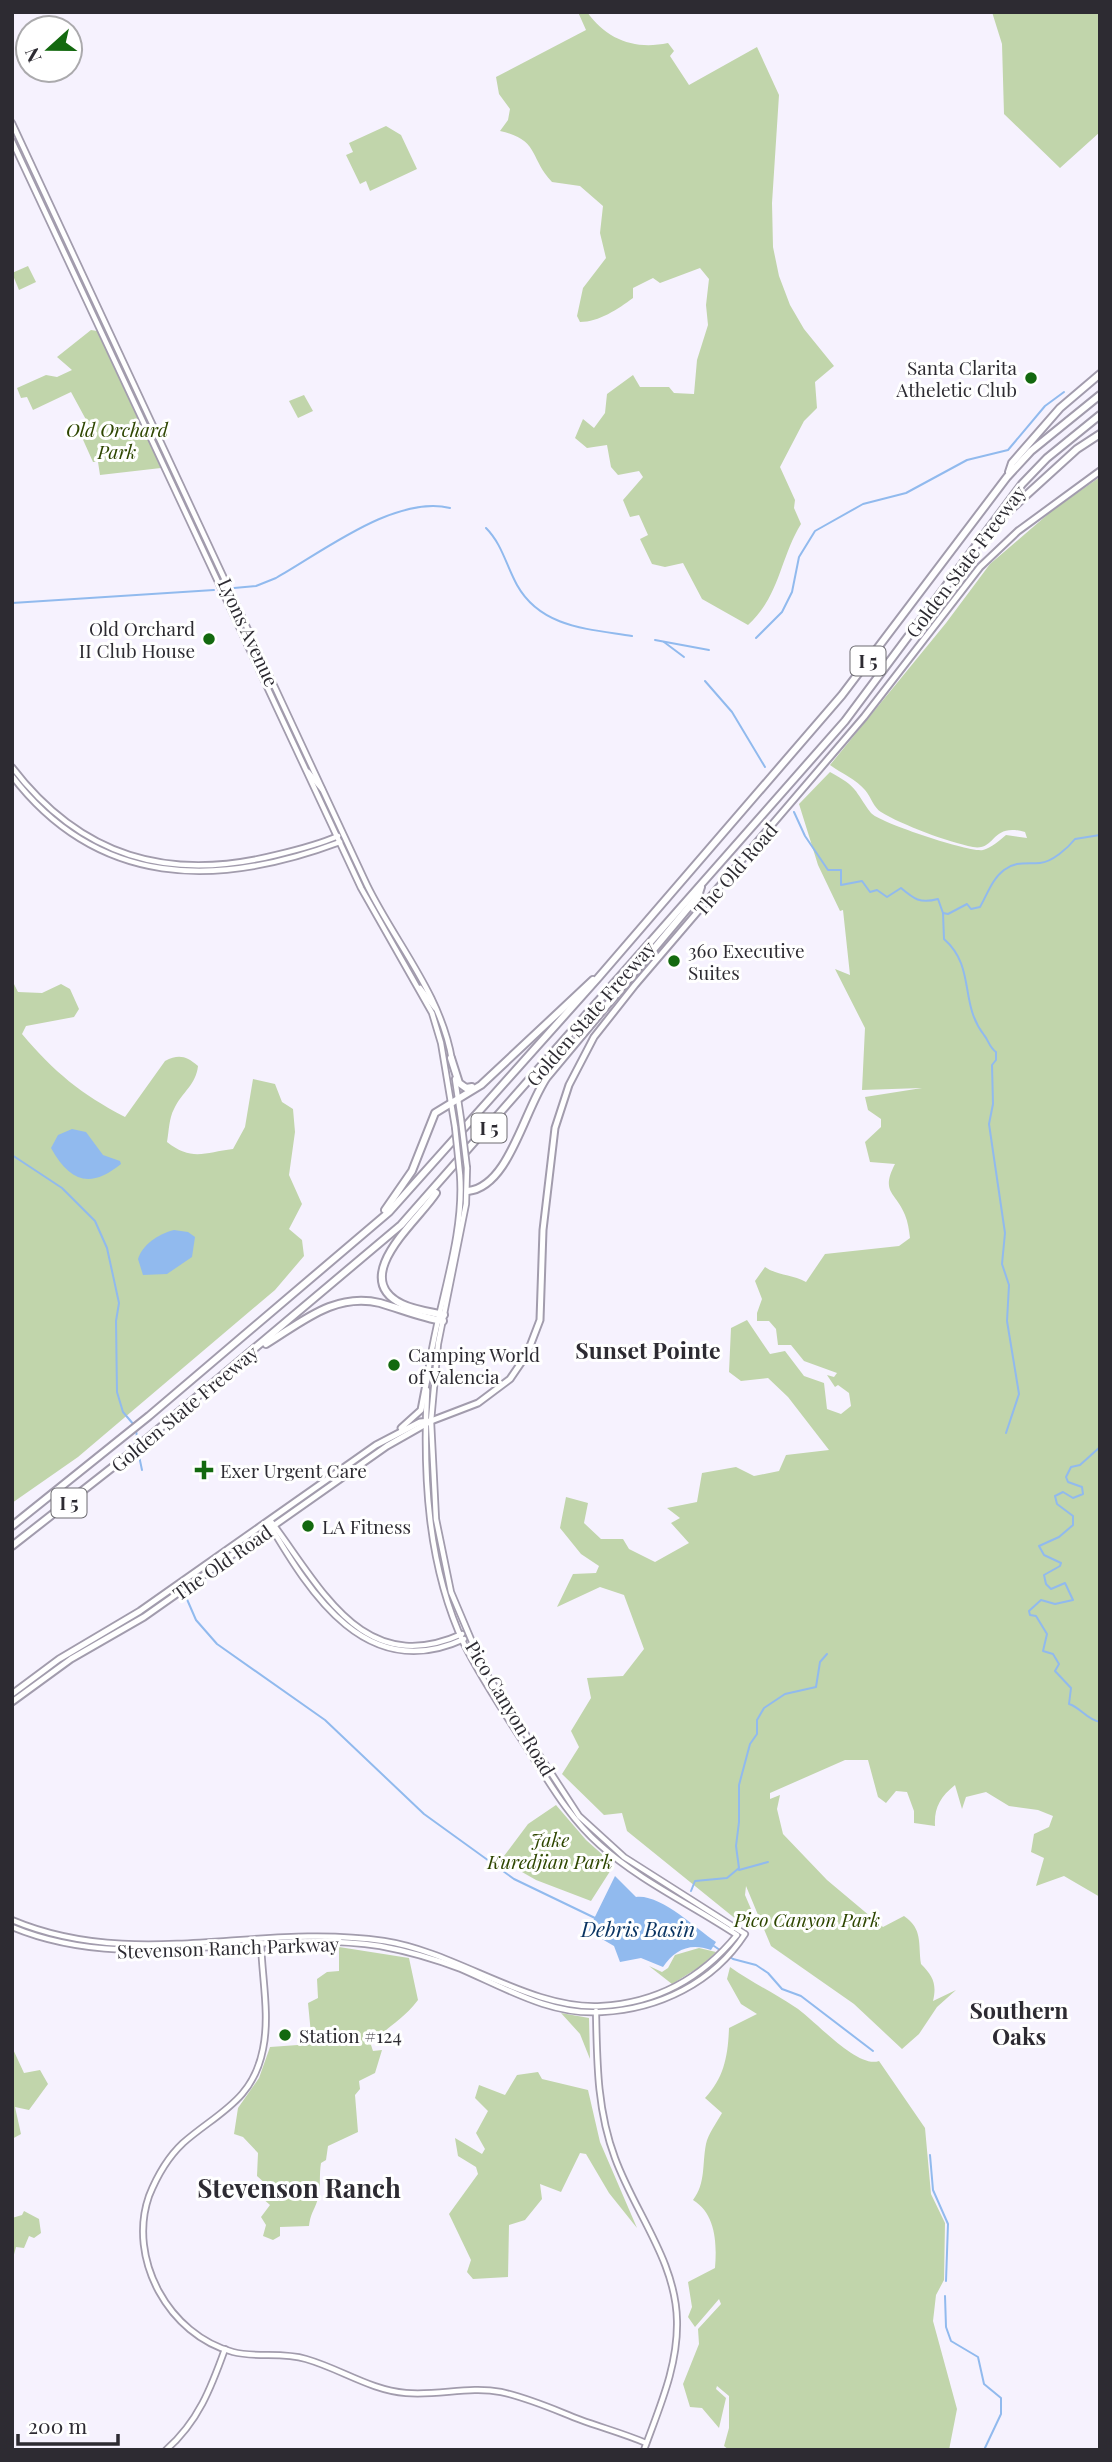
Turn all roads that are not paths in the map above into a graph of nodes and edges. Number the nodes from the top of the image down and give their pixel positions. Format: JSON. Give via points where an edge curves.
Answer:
{"nodes":[{"id":1,"x":12,"y":123,"type":"edge"},
{"id":2,"x":12,"y":141,"type":"edge"},
{"id":3,"x":58,"y":221,"type":"junction"},
{"id":4,"x":50,"y":222,"type":"junction"},
{"id":5,"x":1100,"y":374,"type":"edge"},
{"id":6,"x":1100,"y":395,"type":"edge"},
{"id":7,"x":1100,"y":415,"type":"edge"},
{"id":8,"x":1100,"y":434,"type":"edge"},
{"id":9,"x":1100,"y":471,"type":"edge"},
{"id":10,"x":1007,"y":477,"type":"junction"},
{"id":11,"x":984,"y":533,"type":"junction"},
{"id":12,"x":12,"y":767,"type":"edge"},
{"id":13,"x":305,"y":769,"type":"junction"},
{"id":14,"x":12,"y":776,"type":"edge"},
{"id":15,"x":322,"y":789,"type":"junction"},
{"id":16,"x":345,"y":836,"type":"junction"},
{"id":17,"x":339,"y":839,"type":"junction"},
{"id":18,"x":702,"y":885,"type":"junction"},
{"id":19,"x":598,"y":978,"type":"junction"},
{"id":20,"x":418,"y":987,"type":"junction"},
{"id":21,"x":438,"y":1011,"type":"junction"},
{"id":22,"x":432,"y":1013,"type":"junction"},
{"id":23,"x":445,"y":1029,"type":"junction"},
{"id":24,"x":438,"y":1032,"type":"junction"},
{"id":25,"x":449,"y":1044,"type":"junction"},
{"id":26,"x":452,"y":1058,"type":"junction"},
{"id":27,"x":499,"y":1068,"type":"junction"},
{"id":28,"x":458,"y":1097,"type":"junction"},
{"id":29,"x":451,"y":1101,"type":"junction"},
{"id":30,"x":465,"y":1144,"type":"joint"},
{"id":31,"x":457,"y":1145,"type":"joint"},
{"id":32,"x":442,"y":1181,"type":"junction"},
{"id":33,"x":468,"y":1191,"type":"junction"},
{"id":34,"x":377,"y":1223,"type":"junction"},
{"id":35,"x":440,"y":1317,"type":"junction"},
{"id":36,"x":246,"y":1356,"type":"junction"},
{"id":37,"x":428,"y":1379,"type":"junction"},
{"id":38,"x":427,"y":1422,"type":"junction"},
{"id":39,"x":396,"y":1432,"type":"junction"},
{"id":40,"x":271,"y":1523,"type":"junction"},
{"id":41,"x":12,"y":1525,"type":"edge"},
{"id":42,"x":12,"y":1546,"type":"edge"},
{"id":43,"x":464,"y":1636,"type":"junction"},
{"id":44,"x":12,"y":1694,"type":"edge"},
{"id":45,"x":12,"y":1702,"type":"edge"},
{"id":46,"x":12,"y":1920,"type":"edge"},
{"id":47,"x":12,"y":1927,"type":"edge"},
{"id":48,"x":745,"y":1934,"type":"joint"},
{"id":49,"x":737,"y":1935,"type":"joint"},
{"id":50,"x":261,"y":1942,"type":"junction"},
{"id":51,"x":596,"y":2010,"type":"junction"},
{"id":52,"x":225,"y":2349,"type":"junction"},
{"id":53,"x":646,"y":2443,"type":"junction"},
{"id":54,"x":166,"y":2450,"type":"edge"},
{"id":55,"x":644,"y":2450,"type":"edge"}],
"edges":[{"from":1,"to":3,"type":"main road","name":"Lyons Avenue"},
{"from":2,"to":4,"type":"main road","name":"Lyons Avenue"},
{"from":3,"to":4,"type":"main road"},
{"from":3,"to":15,"type":"main road","name":"Lyons Avenue"},
{"from":4,"to":13,"type":"main road","name":"Lyons Avenue"},
{"from":5,"to":10,"type":"highway","via":[[1060,408],[1012,463]]},
{"from":6,"to":10,"type":"highway","name":"Golden State Freeway","number":"I 5","via":[[1040,443]]},
{"from":7,"to":11,"type":"highway","name":"Golden State Freeway","number":"I 5","via":[[1047,458]]},
{"from":8,"to":11,"type":"highway","via":[[1077,449]]},
{"from":9,"to":38,"type":"main road","name":"The Old Road","via":[[1018,531],[980,567],[864,717],[600,1028],[569,1086],[553,1136],[543,1230],[542,1305],[535,1336],[519,1367],[498,1389],[474,1405]]},
{"from":10,"to":19,"type":"highway","name":"Golden State Freeway","number":"I 5","via":[[842,695]]},
{"from":11,"to":18,"type":"highway","name":"Golden State Freeway","number":"I 5","via":[[845,721]]},
{"from":12,"to":17,"type":"main road","via":[[67,823],[111,849],[155,862],[185,867],[228,865]]},
{"from":13,"to":15,"type":"main road"},
{"from":13,"to":17,"type":"main road","name":"Lyons Avenue"},
{"from":14,"to":17,"type":"main road","via":[[47,815],[90,845],[160,869],[229,871],[310,852]]},
{"from":15,"to":16,"type":"main road","name":"Lyons Avenue"},
{"from":16,"to":17,"type":"main road"},
{"from":16,"to":21,"type":"main road","name":"Lyons Avenue","via":[[375,901]]},
{"from":17,"to":20,"type":"main road","name":"Lyons Avenue","via":[[378,921]]},
{"from":18,"to":32,"type":"highway","name":"Golden State Freeway","number":"I 5"},
{"from":18,"to":33,"type":"highway","via":[[698,896],[547,1077],[529,1106],[500,1174]]},
{"from":19,"to":27,"type":"highway","via":[[585,985]]},
{"from":19,"to":34,"type":"highway","name":"Golden State Freeway","number":"I 5"},
{"from":20,"to":21,"type":"main road"},
{"from":20,"to":22,"type":"main road","name":"Lyons Avenue"},
{"from":21,"to":23,"type":"main road","name":"Lyons Avenue"},
{"from":22,"to":23,"type":"main road"},
{"from":22,"to":24,"type":"main road","name":"Lyons Avenue"},
{"from":23,"to":25,"type":"main road","name":"Lyons Avenue"},
{"from":24,"to":25,"type":"main road"},
{"from":24,"to":29,"type":"main road","name":"Lyons Avenue"},
{"from":25,"to":26,"type":"main road","name":"Lyons Avenue"},
{"from":26,"to":27,"type":"highway","via":[[459,1083],[466,1088]]},
{"from":26,"to":28,"type":"main road","name":"Lyons Avenue"},
{"from":27,"to":28,"type":"highway"},
{"from":28,"to":29,"type":"highway"},
{"from":28,"to":30,"type":"main road","name":"Lyons Avenue","bridge":true},
{"from":29,"to":31,"type":"main road","name":"Lyons Avenue","bridge":true},
{"from":29,"to":34,"type":"highway","via":[[430,1119],[412,1171]]},
{"from":30,"to":33,"type":"main road","name":"Pico Canyon Road","bridge":true},
{"from":31,"to":35,"type":"main road","name":"Pico Canyon Road","bridge":true,"via":[[458,1216]]},
{"from":32,"to":35,"type":"highway","via":[[388,1252],[383,1273],[386,1288],[397,1301]]},
{"from":32,"to":36,"type":"highway","name":"Golden State Freeway","number":"I 5","via":[[355,1266]]},
{"from":33,"to":35,"type":"main road","name":"Pico Canyon Road"},
{"from":34,"to":41,"type":"highway","name":"Golden State Freeway","number":"I 5"},
{"from":35,"to":36,"type":"highway","via":[[349,1301],[322,1309]]},
{"from":35,"to":37,"type":"main road","name":"Pico Canyon Road"},
{"from":35,"to":38,"type":"main road","name":"Pico Canyon Road"},
{"from":36,"to":42,"type":"highway","name":"Golden State Freeway","number":"I 5"},
{"from":37,"to":38,"type":"main road","name":"Pico Canyon Road"},
{"from":37,"to":39,"type":"main road","via":[[421,1410]]},
{"from":38,"to":39,"type":"main road","name":"The Old Road"},
{"from":38,"to":40,"type":"main road","name":"The Old Road"},
{"from":38,"to":43,"type":"main road","name":"Pico Canyon Road","via":[[440,1551]]},
{"from":39,"to":40,"type":"main road","name":"The Old Road"},
{"from":40,"to":43,"type":"main road","via":[[332,1613],[370,1642],[416,1653],[436,1650]]},
{"from":40,"to":44,"type":"main road","name":"The Old Road"},
{"from":40,"to":45,"type":"main road","name":"The Old Road","via":[[144,1617],[59,1667]]},
{"from":43,"to":48,"type":"main road","name":"Pico Canyon Road","via":[[579,1816],[624,1857]]},
{"from":43,"to":49,"type":"main road","name":"Pico Canyon Road","via":[[496,1700],[581,1827],[618,1861]]},
{"from":46,"to":50,"type":"main road","name":"Stevenson Ranch Parkway","via":[[65,1938],[121,1946]]},
{"from":47,"to":50,"type":"main road","name":"Stevenson Ranch Parkway","via":[[63,1944],[114,1952]]},
{"from":48,"to":51,"type":"main road","name":"Stevenson Ranch Parkway","via":[[723,1962],[663,2000]]},
{"from":49,"to":51,"type":"main road","name":"Stevenson Ranch Parkway","via":[[696,1975],[663,1994]]},
{"from":50,"to":51,"type":"main road","name":"Stevenson Ranch Parkway","via":[[340,1943],[397,1950],[441,1962],[545,2004]]},
{"from":50,"to":52,"type":"main road","via":[[266,2030],[258,2067],[226,2112],[169,2158],[154,2183],[144,2222],[146,2260],[163,2299],[187,2327]]},
{"from":51,"to":53,"type":"main road","via":[[597,2078],[606,2132],[625,2184],[665,2263],[677,2314],[671,2371]]},
{"from":52,"to":53,"type":"main road","via":[[302,2358],[390,2391],[505,2393]]},
{"from":52,"to":54,"type":"main road","via":[[200,2412]]},
{"from":53,"to":55,"type":"main road"}]}
